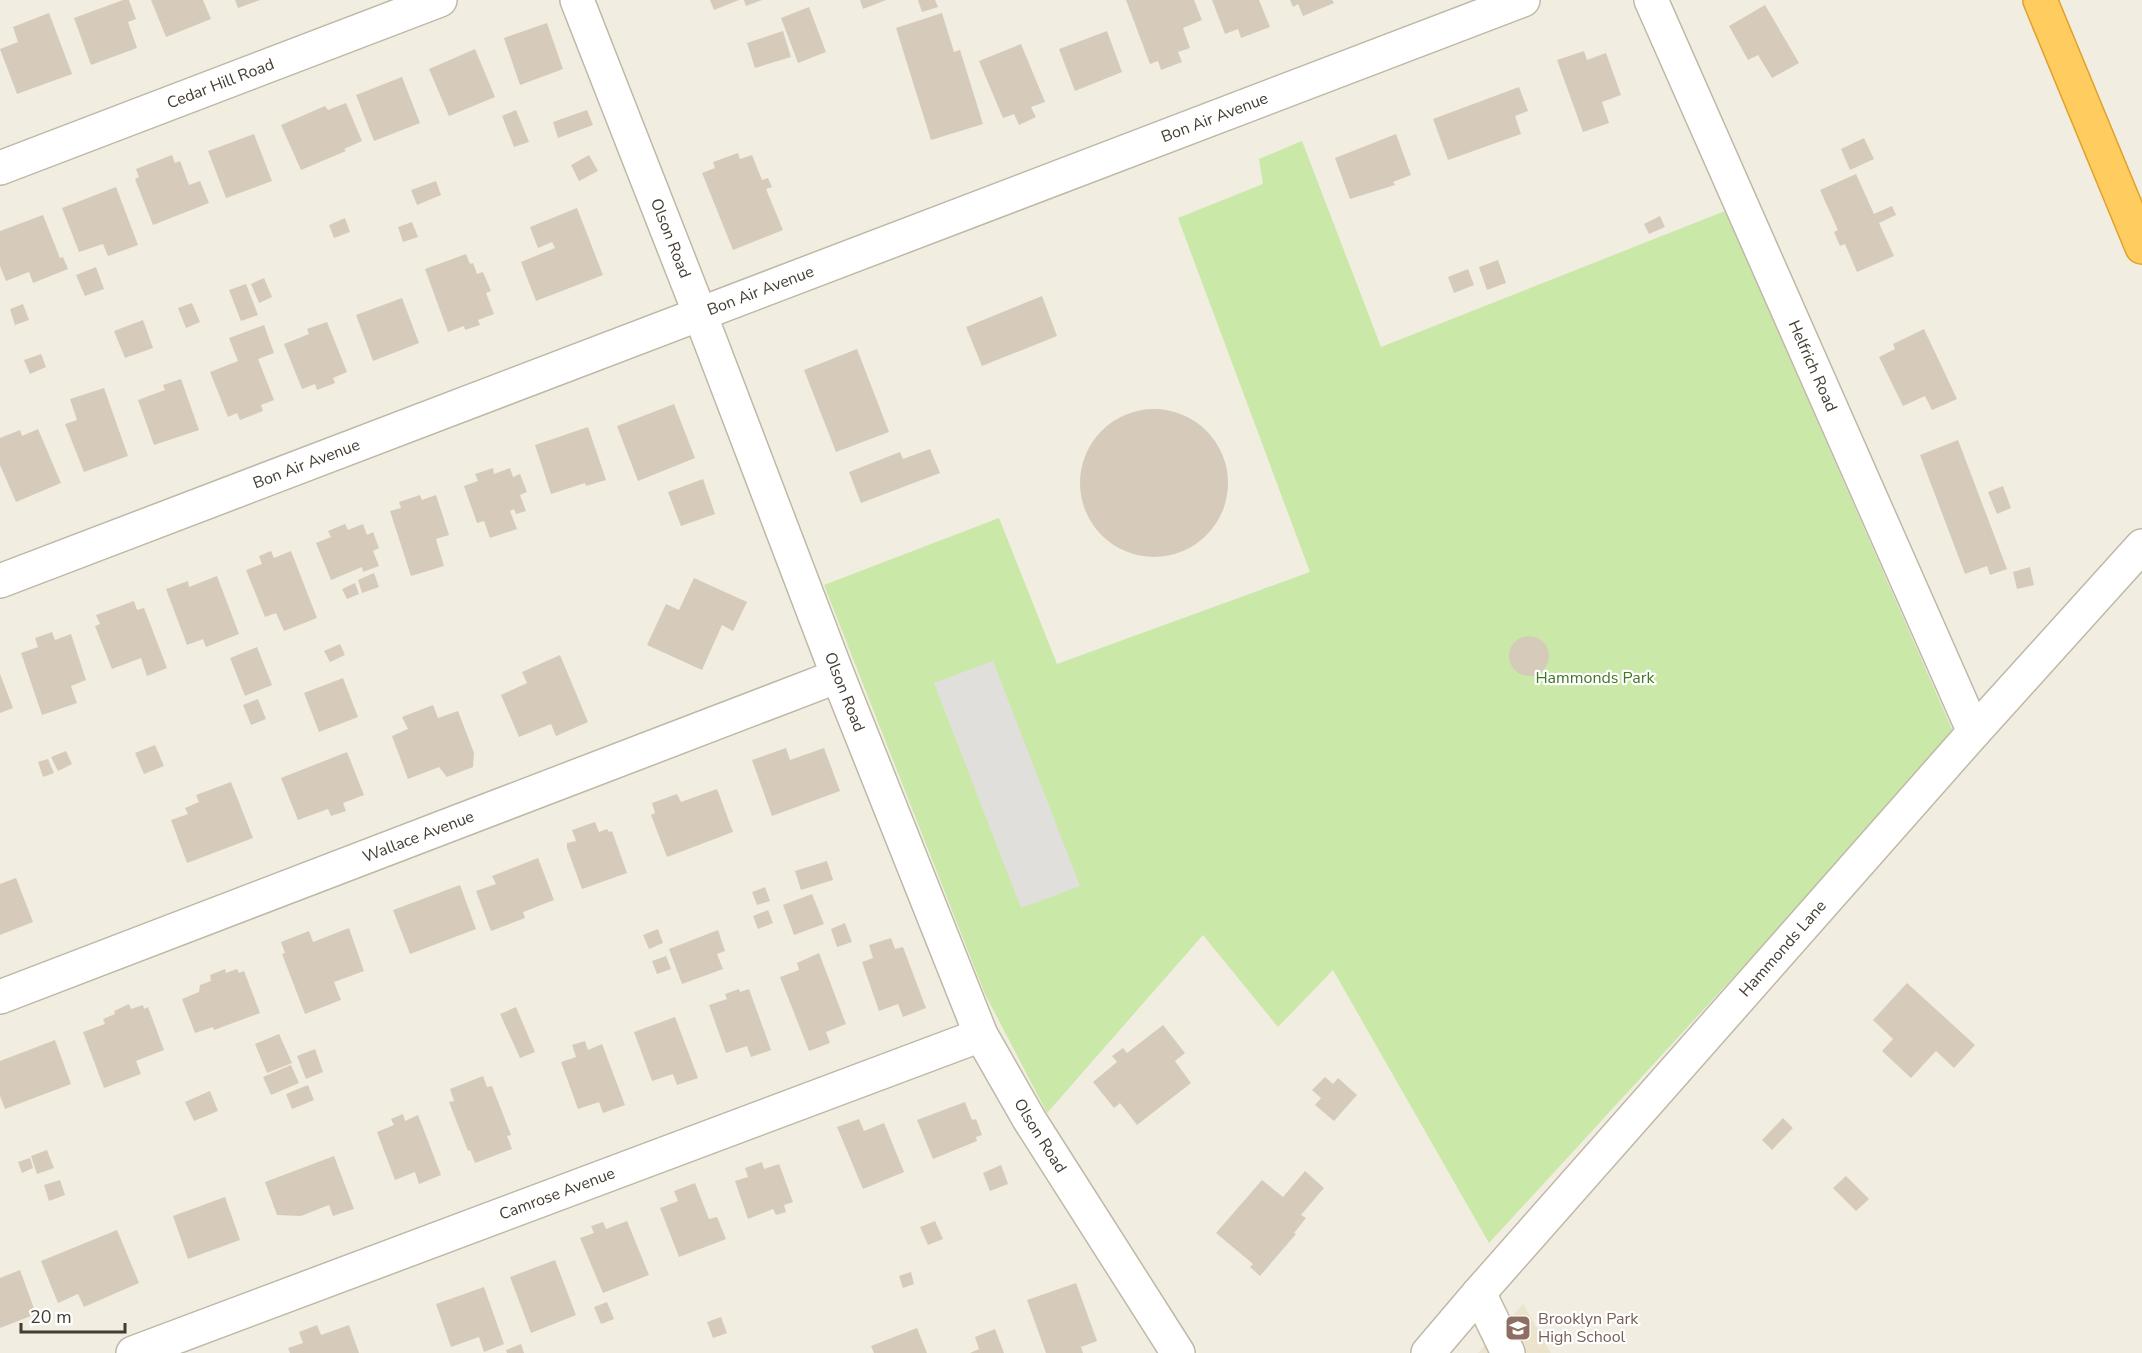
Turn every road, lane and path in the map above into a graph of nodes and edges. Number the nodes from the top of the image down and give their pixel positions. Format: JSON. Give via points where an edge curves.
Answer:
{"nodes":[{"id":1,"x":440,"y":0,"type":"edge"},
{"id":2,"x":577,"y":0,"type":"edge"},
{"id":3,"x":1523,"y":0,"type":"edge"},
{"id":4,"x":1651,"y":0,"type":"edge"},
{"id":5,"x":2034,"y":0,"type":"edge"},
{"id":6,"x":2040,"y":0,"type":"edge"},
{"id":7,"x":2084,"y":106,"type":"junction"},
{"id":8,"x":0,"y":168,"type":"edge"},
{"id":9,"x":2142,"y":247,"type":"edge"},
{"id":10,"x":700,"y":314,"type":"junction"},
{"id":11,"x":2142,"y":546,"type":"edge"},
{"id":12,"x":0,"y":581,"type":"edge"},
{"id":13,"x":838,"y":676,"type":"junction"},
{"id":14,"x":1974,"y":732,"type":"junction"},
{"id":15,"x":0,"y":998,"type":"edge"},
{"id":16,"x":981,"y":1035,"type":"junction"},
{"id":17,"x":1479,"y":1293,"type":"junction"},
{"id":18,"x":133,"y":1353,"type":"edge"},
{"id":19,"x":1178,"y":1353,"type":"edge"},
{"id":20,"x":1428,"y":1353,"type":"edge"},
{"id":21,"x":1508,"y":1353,"type":"edge"}],
"edges":[{"from":1,"to":8,"type":"street","name":"Cedar Hill Road"},
{"from":2,"to":10,"type":"street","name":"Olson Road"},
{"from":3,"to":10,"type":"street","name":"Bon Air Avenue"},
{"from":4,"to":14,"type":"street","name":"Helfrich Road"},
{"from":5,"to":7,"type":"highway"},
{"from":6,"to":7,"type":"highway"},
{"from":7,"to":9,"type":"highway"},
{"from":10,"to":12,"type":"street","name":"Bon Air Avenue"},
{"from":10,"to":13,"type":"street","name":"Olson Road"},
{"from":11,"to":14,"type":"street","name":"Hammonds Lane"},
{"from":13,"to":15,"type":"street","name":"Wallace Avenue"},
{"from":13,"to":16,"type":"street","name":"Olson Road"},
{"from":14,"to":17,"type":"street","name":"Hammonds Lane"},
{"from":16,"to":18,"type":"street","name":"Camrose Avenue"},
{"from":16,"to":19,"type":"street","name":"Olson Road","via":[[1029,1119]]},
{"from":17,"to":20,"type":"street","name":"Hammonds Lane"},
{"from":17,"to":21,"type":"street"}]}
